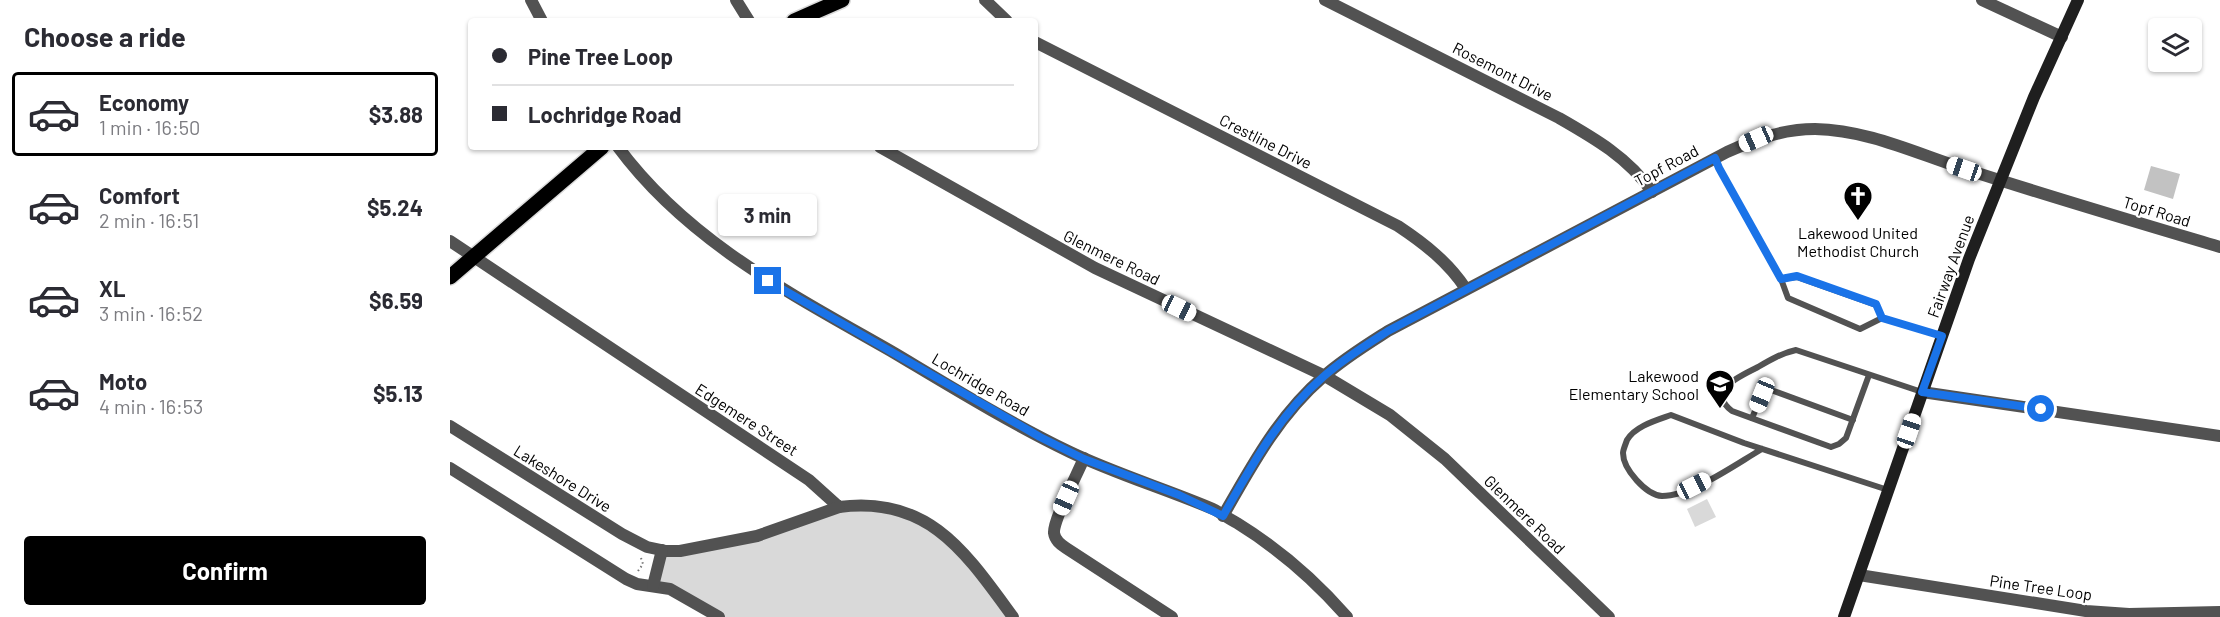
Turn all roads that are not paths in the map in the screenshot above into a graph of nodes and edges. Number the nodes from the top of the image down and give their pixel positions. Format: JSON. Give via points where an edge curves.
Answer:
{"nodes":[{"id":1,"x":531,"y":0,"type":"edge"},
{"id":2,"x":736,"y":0,"type":"edge"},
{"id":3,"x":842,"y":0,"type":"edge"},
{"id":4,"x":985,"y":0,"type":"edge"},
{"id":5,"x":1325,"y":0,"type":"edge"},
{"id":6,"x":1982,"y":0,"type":"edge"},
{"id":7,"x":2078,"y":0,"type":"edge"},
{"id":8,"x":540,"y":18,"type":"edge"},
{"id":9,"x":747,"y":18,"type":"edge"},
{"id":10,"x":801,"y":18,"type":"edge"},
{"id":11,"x":1004,"y":18,"type":"edge"},
{"id":12,"x":2062,"y":37,"type":"junction"},
{"id":13,"x":1038,"y":44,"type":"edge"},
{"id":14,"x":599,"y":150,"type":"edge"},
{"id":15,"x":620,"y":150,"type":"edge"},
{"id":16,"x":885,"y":150,"type":"edge"},
{"id":17,"x":1715,"y":158,"type":"junction"},
{"id":18,"x":1999,"y":180,"type":"junction"},
{"id":19,"x":1652,"y":192,"type":"junction"},
{"id":20,"x":450,"y":241,"type":"edge"},
{"id":21,"x":2220,"y":248,"type":"edge"},
{"id":22,"x":474,"y":258,"type":"junction"},
{"id":23,"x":450,"y":277,"type":"edge"},
{"id":24,"x":1781,"y":279,"type":"junction"},
{"id":25,"x":1466,"y":289,"type":"junction"},
{"id":26,"x":1882,"y":318,"type":"junction"},
{"id":27,"x":1942,"y":336,"type":"junction"},
{"id":28,"x":1869,"y":375,"type":"junction"},
{"id":29,"x":1324,"y":376,"type":"junction"},
{"id":30,"x":1922,"y":392,"type":"junction"},
{"id":31,"x":1752,"y":418,"type":"junction"},
{"id":32,"x":1853,"y":420,"type":"junction"},
{"id":33,"x":450,"y":426,"type":"edge"},
{"id":34,"x":2220,"y":436,"type":"edge"},
{"id":35,"x":1762,"y":449,"type":"junction"},
{"id":36,"x":1084,"y":459,"type":"junction"},
{"id":37,"x":450,"y":468,"type":"edge"},
{"id":38,"x":1888,"y":490,"type":"junction"},
{"id":39,"x":839,"y":507,"type":"junction"},
{"id":40,"x":1223,"y":516,"type":"junction"},
{"id":41,"x":662,"y":550,"type":"junction"},
{"id":42,"x":1858,"y":575,"type":"junction"},
{"id":43,"x":653,"y":586,"type":"junction"},
{"id":44,"x":2220,"y":612,"type":"edge"},
{"id":45,"x":719,"y":617,"type":"edge"},
{"id":46,"x":1013,"y":617,"type":"edge"},
{"id":47,"x":1172,"y":617,"type":"edge"},
{"id":48,"x":1347,"y":617,"type":"edge"},
{"id":49,"x":1609,"y":617,"type":"edge"},
{"id":50,"x":1844,"y":617,"type":"edge"}],
"edges":[{"from":1,"to":8,"type":"street"},
{"from":2,"to":9,"type":"street"},
{"from":3,"to":10,"type":"main road"},
{"from":4,"to":11,"type":"street"},
{"from":5,"to":19,"type":"street","name":"Rosemont Drive","via":[[1585,133],[1637,172]]},
{"from":6,"to":12,"type":"street"},
{"from":7,"to":12,"type":"street","name":"Fairway Avenue"},
{"from":12,"to":18,"type":"street","name":"Fairway Avenue"},
{"from":13,"to":25,"type":"street","name":"Crestline Drive","via":[[1398,226],[1449,265]]},
{"from":14,"to":22,"type":"main road"},
{"from":15,"to":36,"type":"street","name":"Lochridge Road","via":[[680,215],[740,262],[1015,423]]},
{"from":16,"to":29,"type":"street","name":"Glenmere Road","via":[[1095,268]]},
{"from":17,"to":18,"type":"street","name":"Topf Road","via":[[1776,133],[1825,130],[1875,138]]},
{"from":17,"to":19,"type":"street","name":"Topf Road"},
{"from":17,"to":24,"type":"lane"},
{"from":18,"to":21,"type":"street","name":"Topf Road"},
{"from":18,"to":27,"type":"street","name":"Fairway Avenue"},
{"from":19,"to":25,"type":"street","name":"Topf Road"},
{"from":20,"to":22,"type":"street","name":"Edgemere Street"},
{"from":22,"to":23,"type":"main road"},
{"from":22,"to":39,"type":"street","name":"Edgemere Street","via":[[809,480]]},
{"from":24,"to":26,"type":"lane","via":[[1797,276],[1876,304]]},
{"from":24,"to":26,"type":"lane","via":[[1788,298],[1860,329]]},
{"from":25,"to":29,"type":"street","name":"Topf Road","via":[[1388,331]]},
{"from":26,"to":27,"type":"lane"},
{"from":27,"to":30,"type":"street","name":"Fairway Avenue"},
{"from":28,"to":30,"type":"lane"},
{"from":28,"to":31,"type":"lane","via":[[1796,350],[1785,353],[1731,381],[1723,391],[1725,405]]},
{"from":28,"to":32,"type":"lane"},
{"from":29,"to":40,"type":"street","name":"Topf Road","via":[[1272,435]]},
{"from":29,"to":49,"type":"street","name":"Glenmere Road","via":[[1422,439]]},
{"from":30,"to":34,"type":"street"},
{"from":30,"to":38,"type":"street","name":"Fairway Avenue"},
{"from":31,"to":32,"type":"lane","via":[[1831,447],[1846,438]]},
{"from":31,"to":32,"type":"lane","via":[[1762,395],[1771,390]]},
{"from":33,"to":41,"type":"street","name":"Lakeshore Drive","via":[[622,534]]},
{"from":35,"to":35,"type":"lane","via":[[1671,415],[1646,424],[1628,438],[1623,453],[1629,471],[1641,485],[1659,496],[1683,492]]},
{"from":35,"to":38,"type":"lane"},
{"from":36,"to":40,"type":"street","name":"Lochridge Road"},
{"from":36,"to":47,"type":"street","via":[[1058,518],[1055,537],[1065,548]]},
{"from":37,"to":43,"type":"street","via":[[626,579]]},
{"from":38,"to":42,"type":"street","name":"Fairway Avenue"},
{"from":39,"to":41,"type":"street","name":"Lakeshore Drive","via":[[757,536],[680,551]]},
{"from":39,"to":46,"type":"street","via":[[890,507],[934,526],[974,567]]},
{"from":40,"to":48,"type":"street","name":"Lochridge Road","via":[[1287,558]]},
{"from":41,"to":43,"type":"street"},
{"from":42,"to":44,"type":"street","name":"Pine Tree Loop","via":[[2086,611]]},
{"from":42,"to":50,"type":"street","name":"Fairway Avenue"},
{"from":43,"to":45,"type":"street","via":[[670,589]]}]}
